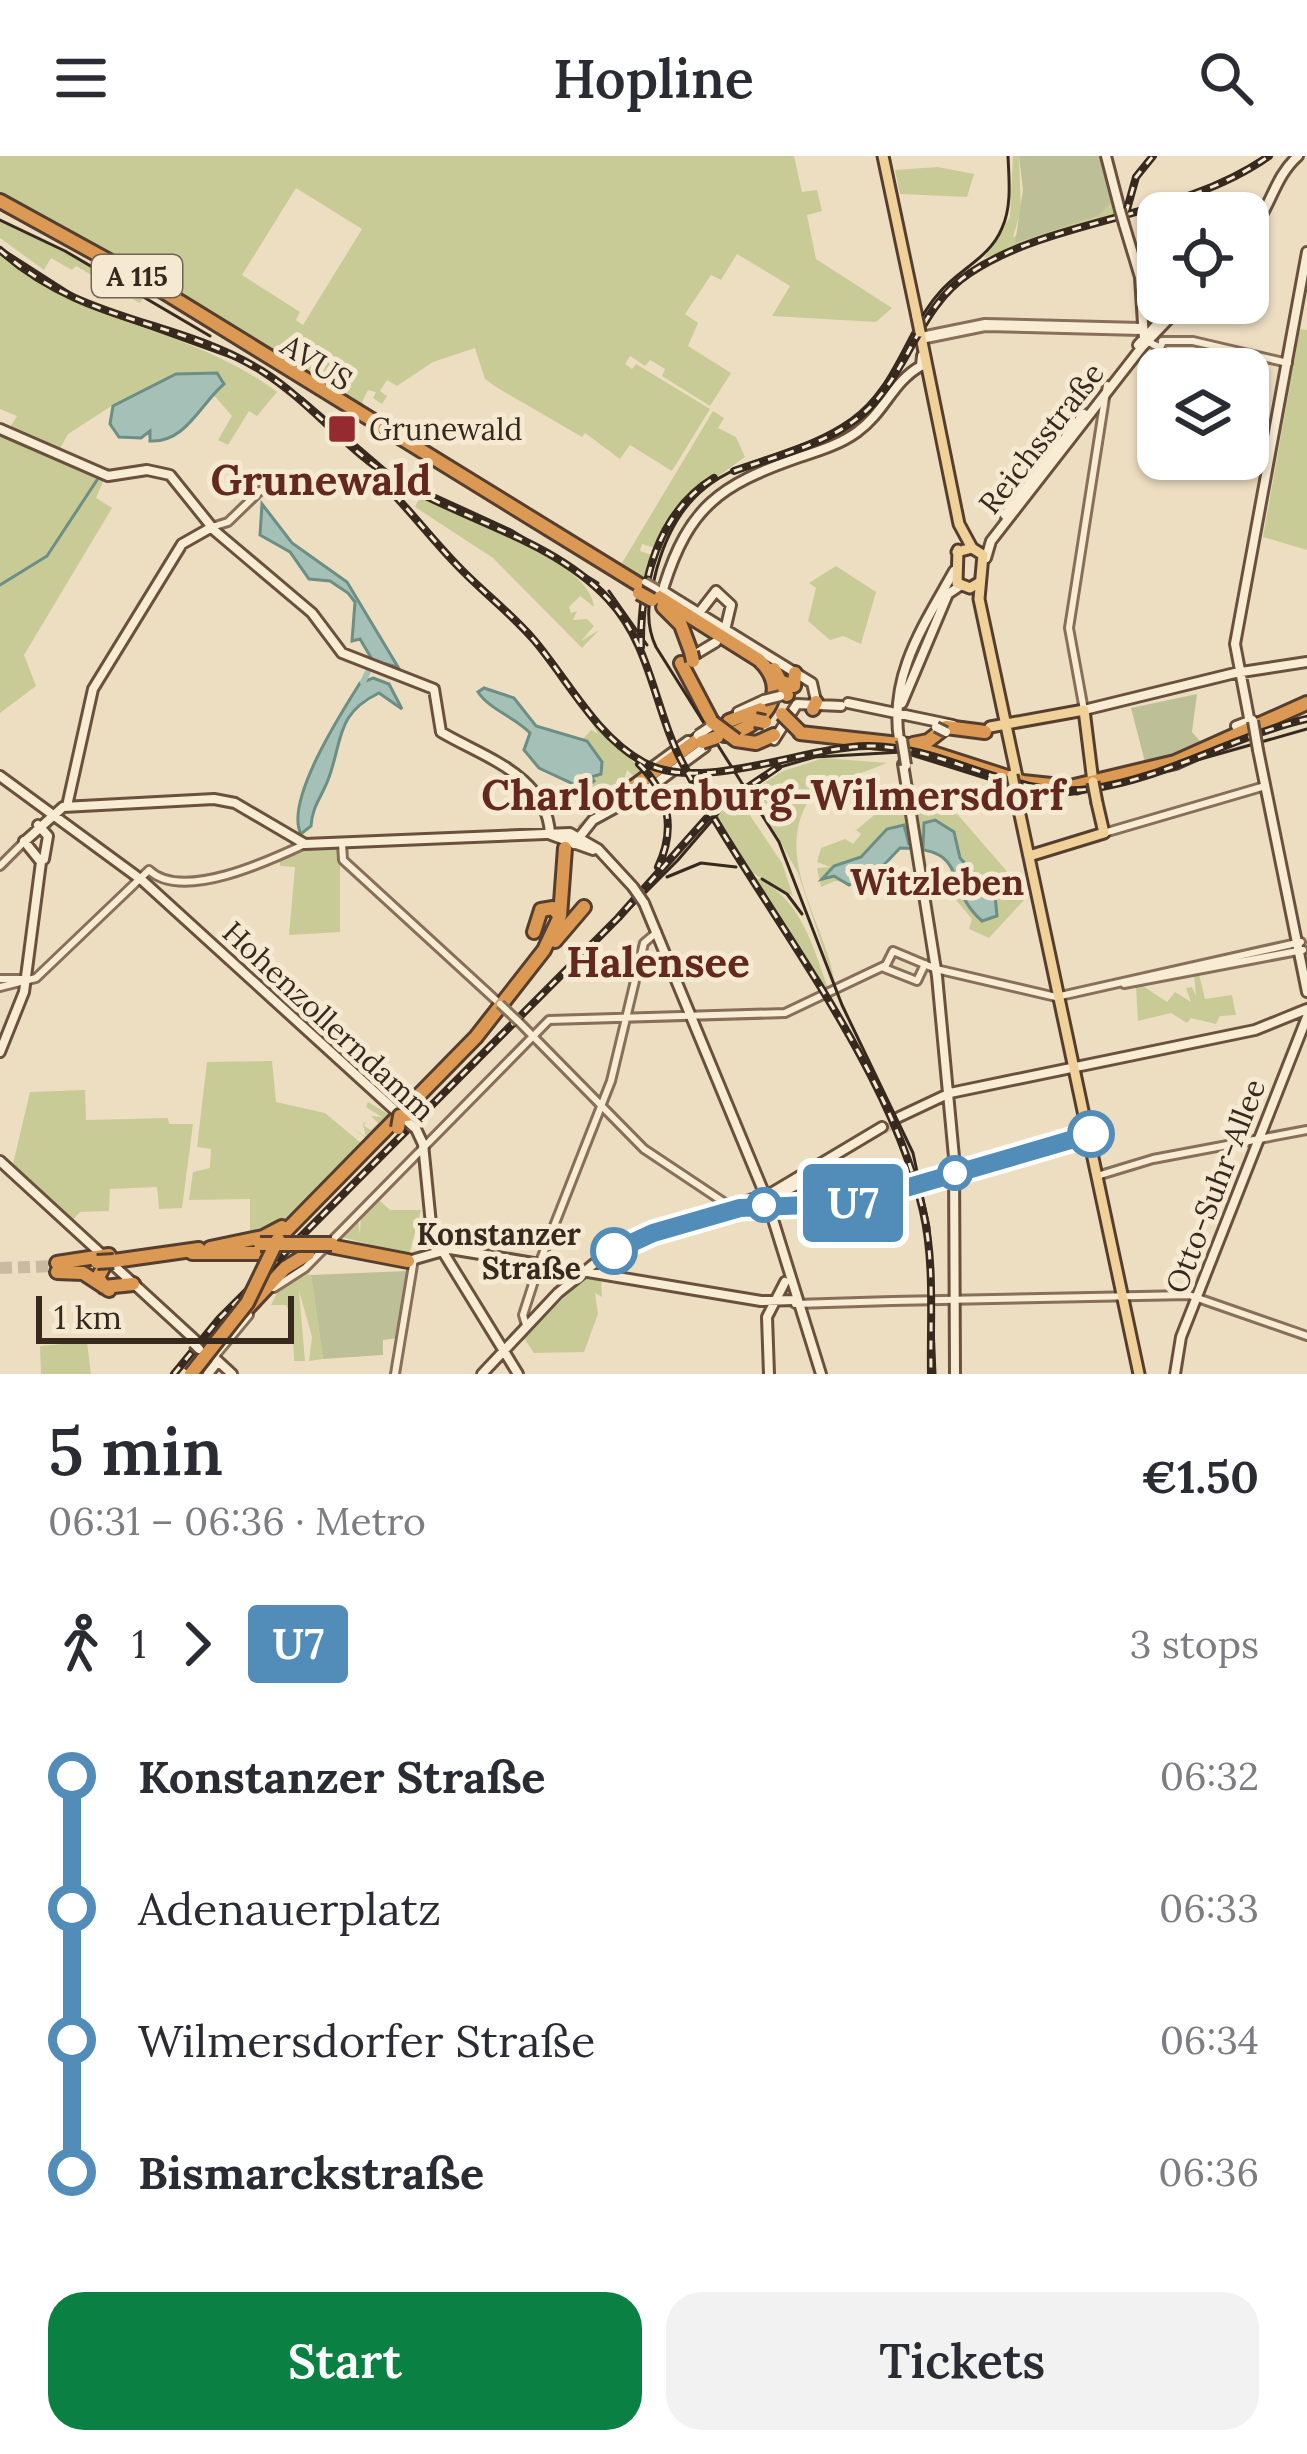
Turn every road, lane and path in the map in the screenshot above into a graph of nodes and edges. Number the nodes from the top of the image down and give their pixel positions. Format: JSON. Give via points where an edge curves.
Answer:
{"nodes":[{"id":1,"x":884,"y":156,"type":"edge"},
{"id":2,"x":1107,"y":157,"type":"edge"},
{"id":3,"x":1295,"y":158,"type":"edge"},
{"id":4,"x":0,"y":203,"type":"edge"},
{"id":5,"x":1269,"y":205,"type":"edge"},
{"id":6,"x":1307,"y":252,"type":"edge"},
{"id":7,"x":1307,"y":268,"type":"edge"},
{"id":8,"x":1161,"y":324,"type":"edge"},
{"id":9,"x":1150,"y":336,"type":"junction"},
{"id":10,"x":924,"y":337,"type":"junction"},
{"id":11,"x":926,"y":366,"type":"junction"},
{"id":12,"x":1288,"y":366,"type":"junction"},
{"id":13,"x":901,"y":380,"type":"junction"},
{"id":14,"x":1108,"y":387,"type":"junction"},
{"id":15,"x":359,"y":406,"type":"dead end"},
{"id":16,"x":372,"y":422,"type":"junction"},
{"id":17,"x":0,"y":429,"type":"edge"},
{"id":18,"x":320,"y":481,"type":"dead end"},
{"id":19,"x":212,"y":527,"type":"junction"},
{"id":20,"x":960,"y":530,"type":"junction"},
{"id":21,"x":982,"y":547,"type":"junction"},
{"id":22,"x":957,"y":552,"type":"junction"},
{"id":23,"x":954,"y":572,"type":"junction"},
{"id":24,"x":974,"y":587,"type":"junction"},
{"id":25,"x":652,"y":592,"type":"junction"},
{"id":26,"x":726,"y":626,"type":"dead end"},
{"id":27,"x":708,"y":630,"type":"junction"},
{"id":28,"x":691,"y":658,"type":"junction"},
{"id":29,"x":759,"y":658,"type":"junction"},
{"id":30,"x":742,"y":661,"type":"dead end"},
{"id":31,"x":1307,"y":662,"type":"edge"},
{"id":32,"x":1241,"y":674,"type":"junction"},
{"id":33,"x":800,"y":676,"type":"junction"},
{"id":34,"x":780,"y":680,"type":"junction"},
{"id":35,"x":783,"y":696,"type":"junction"},
{"id":36,"x":761,"y":701,"type":"junction"},
{"id":37,"x":1307,"y":703,"type":"edge"},
{"id":38,"x":811,"y":712,"type":"junction"},
{"id":39,"x":896,"y":712,"type":"junction"},
{"id":40,"x":1084,"y":712,"type":"junction"},
{"id":41,"x":729,"y":721,"type":"junction"},
{"id":42,"x":770,"y":724,"type":"junction"},
{"id":43,"x":1250,"y":726,"type":"junction"},
{"id":44,"x":995,"y":728,"type":"junction"},
{"id":45,"x":940,"y":731,"type":"junction"},
{"id":46,"x":707,"y":739,"type":"junction"},
{"id":47,"x":902,"y":741,"type":"junction"},
{"id":48,"x":1210,"y":745,"type":"dead end"},
{"id":49,"x":1190,"y":752,"type":"junction"},
{"id":50,"x":957,"y":759,"type":"junction"},
{"id":51,"x":1141,"y":771,"type":"junction"},
{"id":52,"x":0,"y":778,"type":"edge"},
{"id":53,"x":1020,"y":778,"type":"junction"},
{"id":54,"x":646,"y":779,"type":"junction"},
{"id":55,"x":1093,"y":781,"type":"junction"},
{"id":56,"x":631,"y":785,"type":"junction"},
{"id":57,"x":1265,"y":786,"type":"junction"},
{"id":58,"x":68,"y":805,"type":"junction"},
{"id":59,"x":51,"y":812,"type":"junction"},
{"id":60,"x":39,"y":825,"type":"junction"},
{"id":61,"x":1104,"y":833,"type":"junction"},
{"id":62,"x":550,"y":834,"type":"junction"},
{"id":63,"x":23,"y":840,"type":"junction"},
{"id":64,"x":345,"y":842,"type":"junction"},
{"id":65,"x":573,"y":843,"type":"junction"},
{"id":66,"x":301,"y":844,"type":"junction"},
{"id":67,"x":1032,"y":858,"type":"junction"},
{"id":68,"x":0,"y":864,"type":"edge"},
{"id":69,"x":139,"y":879,"type":"junction"},
{"id":70,"x":584,"y":907,"type":"dead end"},
{"id":71,"x":560,"y":916,"type":"junction"},
{"id":72,"x":534,"y":932,"type":"dead end"},
{"id":73,"x":655,"y":933,"type":"junction"},
{"id":74,"x":554,"y":941,"type":"junction"},
{"id":75,"x":1300,"y":946,"type":"junction"},
{"id":76,"x":925,"y":964,"type":"junction"},
{"id":77,"x":884,"y":967,"type":"junction"},
{"id":78,"x":937,"y":969,"type":"junction"},
{"id":79,"x":1307,"y":970,"type":"edge"},
{"id":80,"x":28,"y":981,"type":"junction"},
{"id":81,"x":0,"y":983,"type":"edge"},
{"id":82,"x":1307,"y":992,"type":"edge"},
{"id":83,"x":1060,"y":996,"type":"junction"},
{"id":84,"x":1307,"y":1013,"type":"edge"},
{"id":85,"x":686,"y":1016,"type":"junction"},
{"id":86,"x":626,"y":1017,"type":"junction"},
{"id":87,"x":484,"y":1030,"type":"junction"},
{"id":88,"x":1307,"y":1030,"type":"edge"},
{"id":89,"x":532,"y":1036,"type":"junction"},
{"id":90,"x":0,"y":1052,"type":"edge"},
{"id":91,"x":0,"y":1064,"type":"edge"},
{"id":92,"x":1076,"y":1069,"type":"junction"},
{"id":93,"x":949,"y":1096,"type":"junction"},
{"id":94,"x":603,"y":1106,"type":"junction"},
{"id":95,"x":402,"y":1119,"type":"junction"},
{"id":96,"x":900,"y":1119,"type":"tunnel mouth"},
{"id":97,"x":883,"y":1128,"type":"tunnel mouth"},
{"id":98,"x":1307,"y":1130,"type":"edge"},
{"id":99,"x":1262,"y":1138,"type":"junction"},
{"id":100,"x":422,"y":1148,"type":"junction"},
{"id":101,"x":363,"y":1156,"type":"junction"},
{"id":102,"x":835,"y":1159,"type":"junction"},
{"id":103,"x":0,"y":1163,"type":"edge"},
{"id":104,"x":1099,"y":1174,"type":"junction"},
{"id":105,"x":796,"y":1184,"type":"dead end"},
{"id":106,"x":763,"y":1199,"type":"junction"},
{"id":107,"x":319,"y":1203,"type":"junction"},
{"id":108,"x":732,"y":1206,"type":"junction"},
{"id":109,"x":719,"y":1211,"type":"dead end"},
{"id":110,"x":301,"y":1216,"type":"junction"},
{"id":111,"x":671,"y":1227,"type":"junction"},
{"id":112,"x":281,"y":1238,"type":"junction"},
{"id":113,"x":259,"y":1245,"type":"junction"},
{"id":114,"x":333,"y":1245,"type":"junction"},
{"id":115,"x":209,"y":1248,"type":"junction"},
{"id":116,"x":305,"y":1249,"type":"junction"},
{"id":117,"x":438,"y":1250,"type":"junction"},
{"id":118,"x":180,"y":1253,"type":"junction"},
{"id":119,"x":411,"y":1259,"type":"junction"},
{"id":120,"x":102,"y":1260,"type":"junction"},
{"id":121,"x":539,"y":1264,"type":"junction"},
{"id":122,"x":587,"y":1270,"type":"junction"},
{"id":123,"x":787,"y":1282,"type":"junction"},
{"id":124,"x":128,"y":1287,"type":"junction"},
{"id":125,"x":1126,"y":1297,"type":"junction"},
{"id":126,"x":1198,"y":1297,"type":"junction"},
{"id":127,"x":956,"y":1300,"type":"junction"},
{"id":128,"x":251,"y":1302,"type":"junction"},
{"id":129,"x":792,"y":1302,"type":"junction"},
{"id":130,"x":774,"y":1304,"type":"junction"},
{"id":131,"x":527,"y":1321,"type":"junction"},
{"id":132,"x":1307,"y":1336,"type":"edge"},
{"id":133,"x":502,"y":1353,"type":"junction"},
{"id":134,"x":206,"y":1355,"type":"edge"},
{"id":135,"x":487,"y":1369,"type":"edge"},
{"id":136,"x":768,"y":1369,"type":"edge"},
{"id":137,"x":193,"y":1374,"type":"edge"},
{"id":138,"x":228,"y":1374,"type":"edge"},
{"id":139,"x":395,"y":1374,"type":"edge"},
{"id":140,"x":516,"y":1374,"type":"edge"},
{"id":141,"x":819,"y":1374,"type":"edge"},
{"id":142,"x":957,"y":1374,"type":"edge"},
{"id":143,"x":1142,"y":1374,"type":"edge"},
{"id":144,"x":1178,"y":1374,"type":"edge"}],
"edges":[{"from":1,"to":10,"type":"main road","bridge":true},
{"from":2,"to":9,"type":"main road","bridge":true},
{"from":3,"to":5,"type":"main road"},
{"from":4,"to":16,"type":"highway","name":"AVUS","number":"A 115"},
{"from":6,"to":12,"type":"main road"},
{"from":7,"to":12,"type":"main road"},
{"from":8,"to":9,"type":"main road","name":"Reichsstraße"},
{"from":9,"to":10,"type":"street","via":[[985,323]]},
{"from":9,"to":12,"type":"street"},
{"from":9,"to":14,"type":"main road","name":"Reichsstraße"},
{"from":10,"to":11,"type":"main road"},
{"from":11,"to":13,"type":"main road"},
{"from":11,"to":13,"type":"main road"},
{"from":11,"to":20,"type":"main road"},
{"from":12,"to":32,"type":"main road","via":[[1239,644]]},
{"from":13,"to":25,"type":"main road","via":[[859,431],[716,497]]},
{"from":14,"to":21,"type":"main road","name":"Reichsstraße"},
{"from":14,"to":40,"type":"street","via":[[1069,630]]},
{"from":15,"to":25,"type":"street"},
{"from":16,"to":25,"type":"highway","name":"AVUS","number":"A 115"},
{"from":16,"to":25,"type":"highway","name":"AVUS","number":"A 115"},
{"from":17,"to":19,"type":"main road","via":[[104,475],[170,475]]},
{"from":18,"to":19,"type":"street","via":[[260,491]]},
{"from":19,"to":58,"type":"main road","via":[[182,544],[93,688]]},
{"from":19,"to":62,"type":"main road","via":[[312,613],[336,648],[434,689],[441,732],[518,775],[547,806]]},
{"from":20,"to":21,"type":"main road"},
{"from":20,"to":22,"type":"main road"},
{"from":21,"to":22,"type":"main road"},
{"from":21,"to":24,"type":"main road"},
{"from":22,"to":23,"type":"main road"},
{"from":23,"to":24,"type":"main road"},
{"from":23,"to":39,"type":"main road","via":[[916,638]]},
{"from":24,"to":39,"type":"main road","via":[[949,592]]},
{"from":24,"to":44,"type":"main road"},
{"from":25,"to":27,"type":"highway","name":"AVUS"},
{"from":25,"to":28,"type":"highway","via":[[679,622]]},
{"from":26,"to":27,"type":"main road","via":[[731,605],[713,591]]},
{"from":27,"to":28,"type":"main road"},
{"from":27,"to":28,"type":"highway","via":[[693,637]]},
{"from":27,"to":29,"type":"highway"},
{"from":27,"to":30,"type":"highway"},
{"from":27,"to":33,"type":"main road"},
{"from":27,"to":41,"type":"highway","via":[[760,665],[770,686],[759,711]]},
{"from":27,"to":46,"type":"highway","via":[[759,660],[773,682],[757,725]]},
{"from":28,"to":46,"type":"highway"},
{"from":29,"to":34,"type":"highway"},
{"from":29,"to":42,"type":"highway","via":[[773,674]]},
{"from":31,"to":32,"type":"main road"},
{"from":32,"to":40,"type":"main road"},
{"from":32,"to":43,"type":"main road"},
{"from":33,"to":34,"type":"highway","via":[[793,687]]},
{"from":33,"to":38,"type":"main road"},
{"from":34,"to":35,"type":"highway"},
{"from":35,"to":36,"type":"main road","bridge":true},
{"from":35,"to":38,"type":"main road"},
{"from":36,"to":41,"type":"highway"},
{"from":36,"to":46,"type":"main road"},
{"from":37,"to":38,"type":"highway","via":[[1151,770],[1062,787],[1023,782]]},
{"from":37,"to":43,"type":"highway"},
{"from":37,"to":49,"type":"highway"},
{"from":38,"to":39,"type":"main road","via":[[844,704]]},
{"from":38,"to":42,"type":"highway","bridge":true},
{"from":38,"to":42,"type":"main road","via":[[794,706]]},
{"from":38,"to":47,"type":"highway","via":[[861,738]]},
{"from":39,"to":44,"type":"main road"},
{"from":39,"to":45,"type":"main road"},
{"from":39,"to":47,"type":"main road"},
{"from":40,"to":44,"type":"main road"},
{"from":40,"to":55,"type":"main road"},
{"from":41,"to":46,"type":"highway"},
{"from":42,"to":46,"type":"highway"},
{"from":42,"to":46,"type":"highway","via":[[756,743]]},
{"from":43,"to":48,"type":"highway"},
{"from":43,"to":49,"type":"highway"},
{"from":43,"to":57,"type":"main road","bridge":true},
{"from":44,"to":45,"type":"highway"},
{"from":44,"to":53,"type":"main road"},
{"from":45,"to":47,"type":"highway","via":[[926,742]]},
{"from":45,"to":50,"type":"highway","via":[[940,747]]},
{"from":46,"to":54,"type":"highway"},
{"from":46,"to":54,"type":"highway","via":[[608,808]]},
{"from":46,"to":56,"type":"main road"},
{"from":46,"to":65,"type":"main road"},
{"from":47,"to":50,"type":"highway"},
{"from":47,"to":78,"type":"main road","bridge":true},
{"from":49,"to":51,"type":"highway"},
{"from":50,"to":53,"type":"highway"},
{"from":51,"to":53,"type":"highway","via":[[1083,784]]},
{"from":51,"to":55,"type":"highway"},
{"from":52,"to":59,"type":"main road","name":"Hohenzollerndamm"},
{"from":53,"to":55,"type":"highway"},
{"from":53,"to":67,"type":"main road","bridge":true},
{"from":54,"to":56,"type":"highway"},
{"from":55,"to":61,"type":"main road","bridge":true},
{"from":56,"to":65,"type":"main road"},
{"from":57,"to":61,"type":"street"},
{"from":57,"to":75,"type":"main road"},
{"from":58,"to":59,"type":"main road"},
{"from":58,"to":66,"type":"main road","via":[[219,800]]},
{"from":59,"to":60,"type":"main road"},
{"from":59,"to":69,"type":"main road","name":"Hohenzollerndamm"},
{"from":60,"to":63,"type":"main road"},
{"from":60,"to":80,"type":"main road","via":[[48,841]]},
{"from":61,"to":67,"type":"main road"},
{"from":62,"to":64,"type":"main road"},
{"from":62,"to":65,"type":"main road"},
{"from":63,"to":68,"type":"street"},
{"from":63,"to":80,"type":"main road","via":[[41,858]]},
{"from":64,"to":66,"type":"main road"},
{"from":64,"to":89,"type":"street","bridge":true,"via":[[342,858]]},
{"from":65,"to":71,"type":"highway"},
{"from":65,"to":73,"type":"main road","bridge":true,"via":[[632,888]]},
{"from":65,"to":74,"type":"highway"},
{"from":66,"to":69,"type":"street","via":[[232,876],[164,879],[149,870]]},
{"from":67,"to":83,"type":"main road"},
{"from":67,"to":83,"type":"main road"},
{"from":69,"to":80,"type":"street"},
{"from":69,"to":95,"type":"main road","name":"Hohenzollerndamm"},
{"from":70,"to":74,"type":"highway"},
{"from":71,"to":72,"type":"highway","via":[[541,910]]},
{"from":71,"to":87,"type":"highway"},
{"from":73,"to":85,"type":"main road"},
{"from":73,"to":86,"type":"street","via":[[644,944]]},
{"from":74,"to":87,"type":"highway"},
{"from":75,"to":79,"type":"main road"},
{"from":75,"to":82,"type":"main road"},
{"from":75,"to":83,"type":"street"},
{"from":76,"to":77,"type":"street","via":[[892,951]]},
{"from":76,"to":77,"type":"street","via":[[917,981]]},
{"from":76,"to":78,"type":"street"},
{"from":77,"to":85,"type":"street","via":[[787,1012]]},
{"from":78,"to":83,"type":"street"},
{"from":78,"to":93,"type":"main road"},
{"from":80,"to":81,"type":"street"},
{"from":80,"to":90,"type":"main road"},
{"from":80,"to":91,"type":"main road"},
{"from":83,"to":92,"type":"main road"},
{"from":84,"to":92,"type":"main road","via":[[1256,1032]]},
{"from":84,"to":99,"type":"main road","name":"Otto-Suhr-Allee"},
{"from":85,"to":86,"type":"street"},
{"from":85,"to":106,"type":"main road"},
{"from":86,"to":89,"type":"street","via":[[557,1019]]},
{"from":86,"to":94,"type":"street"},
{"from":87,"to":95,"type":"highway"},
{"from":87,"to":101,"type":"highway"},
{"from":88,"to":99,"type":"main road","name":"Otto-Suhr-Allee"},
{"from":89,"to":94,"type":"street"},
{"from":89,"to":100,"type":"street"},
{"from":92,"to":93,"type":"main road"},
{"from":92,"to":104,"type":"main road"},
{"from":93,"to":96,"type":"main road"},
{"from":93,"to":127,"type":"main road"},
{"from":94,"to":108,"type":"street","via":[[652,1152]]},
{"from":94,"to":121,"type":"street"},
{"from":95,"to":100,"type":"main road","name":"Hohenzollerndamm"},
{"from":95,"to":101,"type":"highway"},
{"from":97,"to":102,"type":"main road"},
{"from":98,"to":99,"type":"street"},
{"from":99,"to":104,"type":"street"},
{"from":99,"to":126,"type":"main road","name":"Otto-Suhr-Allee"},
{"from":100,"to":117,"type":"main road","name":"Hohenzollerndamm"},
{"from":100,"to":134,"type":"street"},
{"from":101,"to":107,"type":"highway"},
{"from":101,"to":110,"type":"highway"},
{"from":102,"to":105,"type":"main road"},
{"from":102,"to":106,"type":"main road"},
{"from":103,"to":120,"type":"main road"},
{"from":104,"to":125,"type":"main road"},
{"from":106,"to":108,"type":"main road"},
{"from":106,"to":123,"type":"main road"},
{"from":107,"to":112,"type":"highway"},
{"from":107,"to":118,"type":"highway","via":[[275,1249]]},
{"from":108,"to":111,"type":"main road"},
{"from":109,"to":111,"type":"main road"},
{"from":110,"to":112,"type":"highway"},
{"from":110,"to":115,"type":"highway","via":[[263,1238]]},
{"from":111,"to":122,"type":"main road","via":[[623,1241]]},
{"from":112,"to":128,"type":"highway","bridge":true},
{"from":112,"to":134,"type":"highway","bridge":true,"via":[[247,1304]]},
{"from":113,"to":114,"type":"highway","bridge":true},
{"from":113,"to":115,"type":"highway"},
{"from":113,"to":118,"type":"highway"},
{"from":114,"to":116,"type":"highway","bridge":true},
{"from":114,"to":119,"type":"highway"},
{"from":114,"to":119,"type":"highway"},
{"from":115,"to":118,"type":"highway"},
{"from":116,"to":128,"type":"highway","bridge":true},
{"from":116,"to":134,"type":"highway","bridge":true,"via":[[227,1320]]},
{"from":117,"to":119,"type":"main road"},
{"from":117,"to":121,"type":"main road"},
{"from":117,"to":133,"type":"main road","name":"Hohenzollerndamm"},
{"from":118,"to":120,"type":"highway"},
{"from":119,"to":139,"type":"street"},
{"from":120,"to":124,"type":"main road"},
{"from":120,"to":124,"type":"highway","via":[[100,1284]]},
{"from":120,"to":124,"type":"highway","via":[[57,1268]]},
{"from":121,"to":122,"type":"main road"},
{"from":121,"to":122,"type":"main road"},
{"from":121,"to":131,"type":"street"},
{"from":122,"to":130,"type":"main road"},
{"from":122,"to":131,"type":"main road"},
{"from":123,"to":129,"type":"main road"},
{"from":123,"to":130,"type":"main road"},
{"from":124,"to":134,"type":"main road"},
{"from":125,"to":126,"type":"street"},
{"from":125,"to":127,"type":"street"},
{"from":125,"to":143,"type":"main road"},
{"from":126,"to":132,"type":"street"},
{"from":126,"to":144,"type":"main road","name":"Otto-Suhr-Allee"},
{"from":127,"to":129,"type":"street"},
{"from":127,"to":142,"type":"main road"},
{"from":128,"to":137,"type":"highway","bridge":true},
{"from":129,"to":130,"type":"main road"},
{"from":129,"to":141,"type":"main road"},
{"from":130,"to":136,"type":"main road"},
{"from":131,"to":133,"type":"main road"},
{"from":133,"to":135,"type":"main road"},
{"from":133,"to":140,"type":"main road","name":"Hohenzollerndamm"},
{"from":134,"to":137,"type":"highway","bridge":true},
{"from":134,"to":138,"type":"main road"}]}
